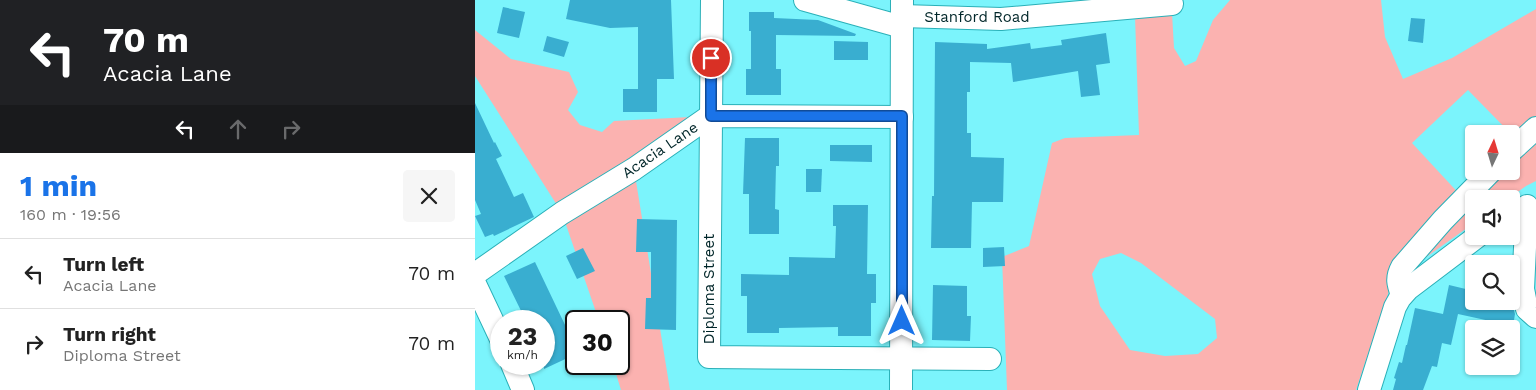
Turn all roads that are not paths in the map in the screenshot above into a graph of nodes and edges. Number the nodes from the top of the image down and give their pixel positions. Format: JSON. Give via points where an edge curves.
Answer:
{"nodes":[{"id":1,"x":711,"y":0,"type":"edge"},
{"id":2,"x":805,"y":0,"type":"edge"},
{"id":3,"x":1171,"y":4,"type":"dead end"},
{"id":4,"x":903,"y":14,"type":"edge"},
{"id":5,"x":711,"y":116,"type":"junction"},
{"id":6,"x":902,"y":116,"type":"junction"},
{"id":7,"x":1536,"y":128,"type":"edge"},
{"id":8,"x":1520,"y":143,"type":"edge"},
{"id":9,"x":1482,"y":180,"type":"edge"},
{"id":10,"x":1525,"y":208,"type":"edge"},
{"id":11,"x":1466,"y":245,"type":"edge"},
{"id":12,"x":475,"y":274,"type":"edge"},
{"id":13,"x":475,"y":284,"type":"edge"},
{"id":14,"x":1402,"y":295,"type":"junction"},
{"id":15,"x":490,"y":316,"type":"edge"},
{"id":16,"x":1536,"y":317,"type":"edge"},
{"id":17,"x":901,"y":358,"type":"junction"},
{"id":18,"x":991,"y":359,"type":"dead end"},
{"id":19,"x":517,"y":375,"type":"edge"},
{"id":20,"x":523,"y":390,"type":"edge"},
{"id":21,"x":901,"y":390,"type":"edge"},
{"id":22,"x":1369,"y":390,"type":"edge"}],
"edges":[{"from":1,"to":5,"type":"street","name":"Diploma Street"},
{"from":2,"to":4,"type":"street","name":"Stanford Road"},
{"from":3,"to":4,"type":"street","name":"Stanford Road","via":[[1001,19]]},
{"from":4,"to":6,"type":"street"},
{"from":5,"to":6,"type":"street","name":"Acacia Lane"},
{"from":5,"to":12,"type":"street","name":"Acacia Lane"},
{"from":5,"to":17,"type":"street","name":"Diploma Street","via":[[709,357]]},
{"from":6,"to":17,"type":"street"},
{"from":7,"to":8,"type":"street"},
{"from":9,"to":14,"type":"street","via":[[1402,267],[1397,275]]},
{"from":10,"to":16,"type":"street","via":[[1523,290],[1527,309]]},
{"from":11,"to":14,"type":"street"},
{"from":13,"to":15,"type":"street"},
{"from":14,"to":22,"type":"street","via":[[1395,307]]},
{"from":17,"to":18,"type":"street","name":"Diploma Street"},
{"from":17,"to":21,"type":"street"},
{"from":19,"to":20,"type":"street"}]}
